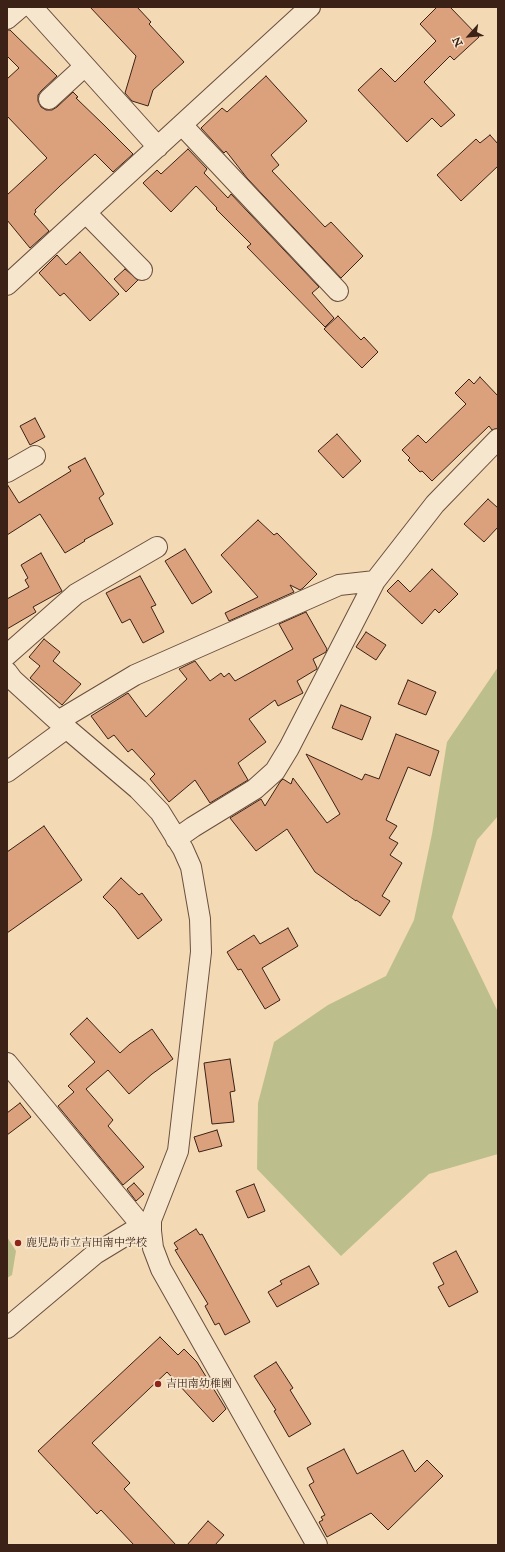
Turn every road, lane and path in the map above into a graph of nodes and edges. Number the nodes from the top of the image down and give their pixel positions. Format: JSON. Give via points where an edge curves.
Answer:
{"nodes":[{"id":1,"x":21,"y":7,"type":"edge"},
{"id":2,"x":32,"y":7,"type":"edge"},
{"id":3,"x":310,"y":7,"type":"edge"},
{"id":4,"x":7,"y":19,"type":"edge"},
{"id":5,"x":85,"y":66,"type":"junction"},
{"id":6,"x":49,"y":99,"type":"dead end"},
{"id":7,"x":182,"y":125,"type":"junction"},
{"id":8,"x":158,"y":147,"type":"junction"},
{"id":9,"x":86,"y":213,"type":"junction"},
{"id":10,"x":142,"y":270,"type":"dead end"},
{"id":11,"x":7,"y":285,"type":"edge"},
{"id":12,"x":338,"y":292,"type":"dead end"},
{"id":13,"x":498,"y":439,"type":"edge"},
{"id":14,"x":35,"y":456,"type":"dead end"},
{"id":15,"x":7,"y":472,"type":"edge"},
{"id":16,"x":157,"y":547,"type":"dead end"},
{"id":17,"x":375,"y":580,"type":"junction"},
{"id":18,"x":7,"y":654,"type":"edge"},
{"id":19,"x":9,"y":679,"type":"edge"},
{"id":20,"x":62,"y":724,"type":"junction"},
{"id":21,"x":7,"y":772,"type":"edge"},
{"id":22,"x":176,"y":839,"type":"junction"},
{"id":23,"x":7,"y":1063,"type":"edge"},
{"id":24,"x":146,"y":1223,"type":"junction"},
{"id":25,"x":7,"y":1328,"type":"edge"},
{"id":26,"x":317,"y":1545,"type":"edge"}],
"edges":[{"from":1,"to":4,"type":"street"},
{"from":2,"to":5,"type":"street"},
{"from":3,"to":7,"type":"street"},
{"from":5,"to":6,"type":"street"},
{"from":5,"to":8,"type":"street"},
{"from":7,"to":8,"type":"street"},
{"from":7,"to":12,"type":"street"},
{"from":8,"to":9,"type":"street"},
{"from":9,"to":10,"type":"street"},
{"from":9,"to":11,"type":"street"},
{"from":13,"to":17,"type":"street","via":[[435,504]]},
{"from":14,"to":15,"type":"street"},
{"from":16,"to":18,"type":"street","via":[[76,594]]},
{"from":17,"to":20,"type":"street","via":[[339,585],[135,675]]},
{"from":17,"to":22,"type":"street","via":[[275,771],[255,789]]},
{"from":19,"to":20,"type":"street"},
{"from":20,"to":21,"type":"street"},
{"from":20,"to":22,"type":"street","via":[[138,789],[160,812]]},
{"from":22,"to":24,"type":"street","via":[[191,867],[200,919],[201,952],[178,1151]]},
{"from":23,"to":24,"type":"street"},
{"from":24,"to":25,"type":"street","via":[[95,1254]]},
{"from":24,"to":26,"type":"street","via":[[151,1231],[153,1248],[161,1268]]}]}
